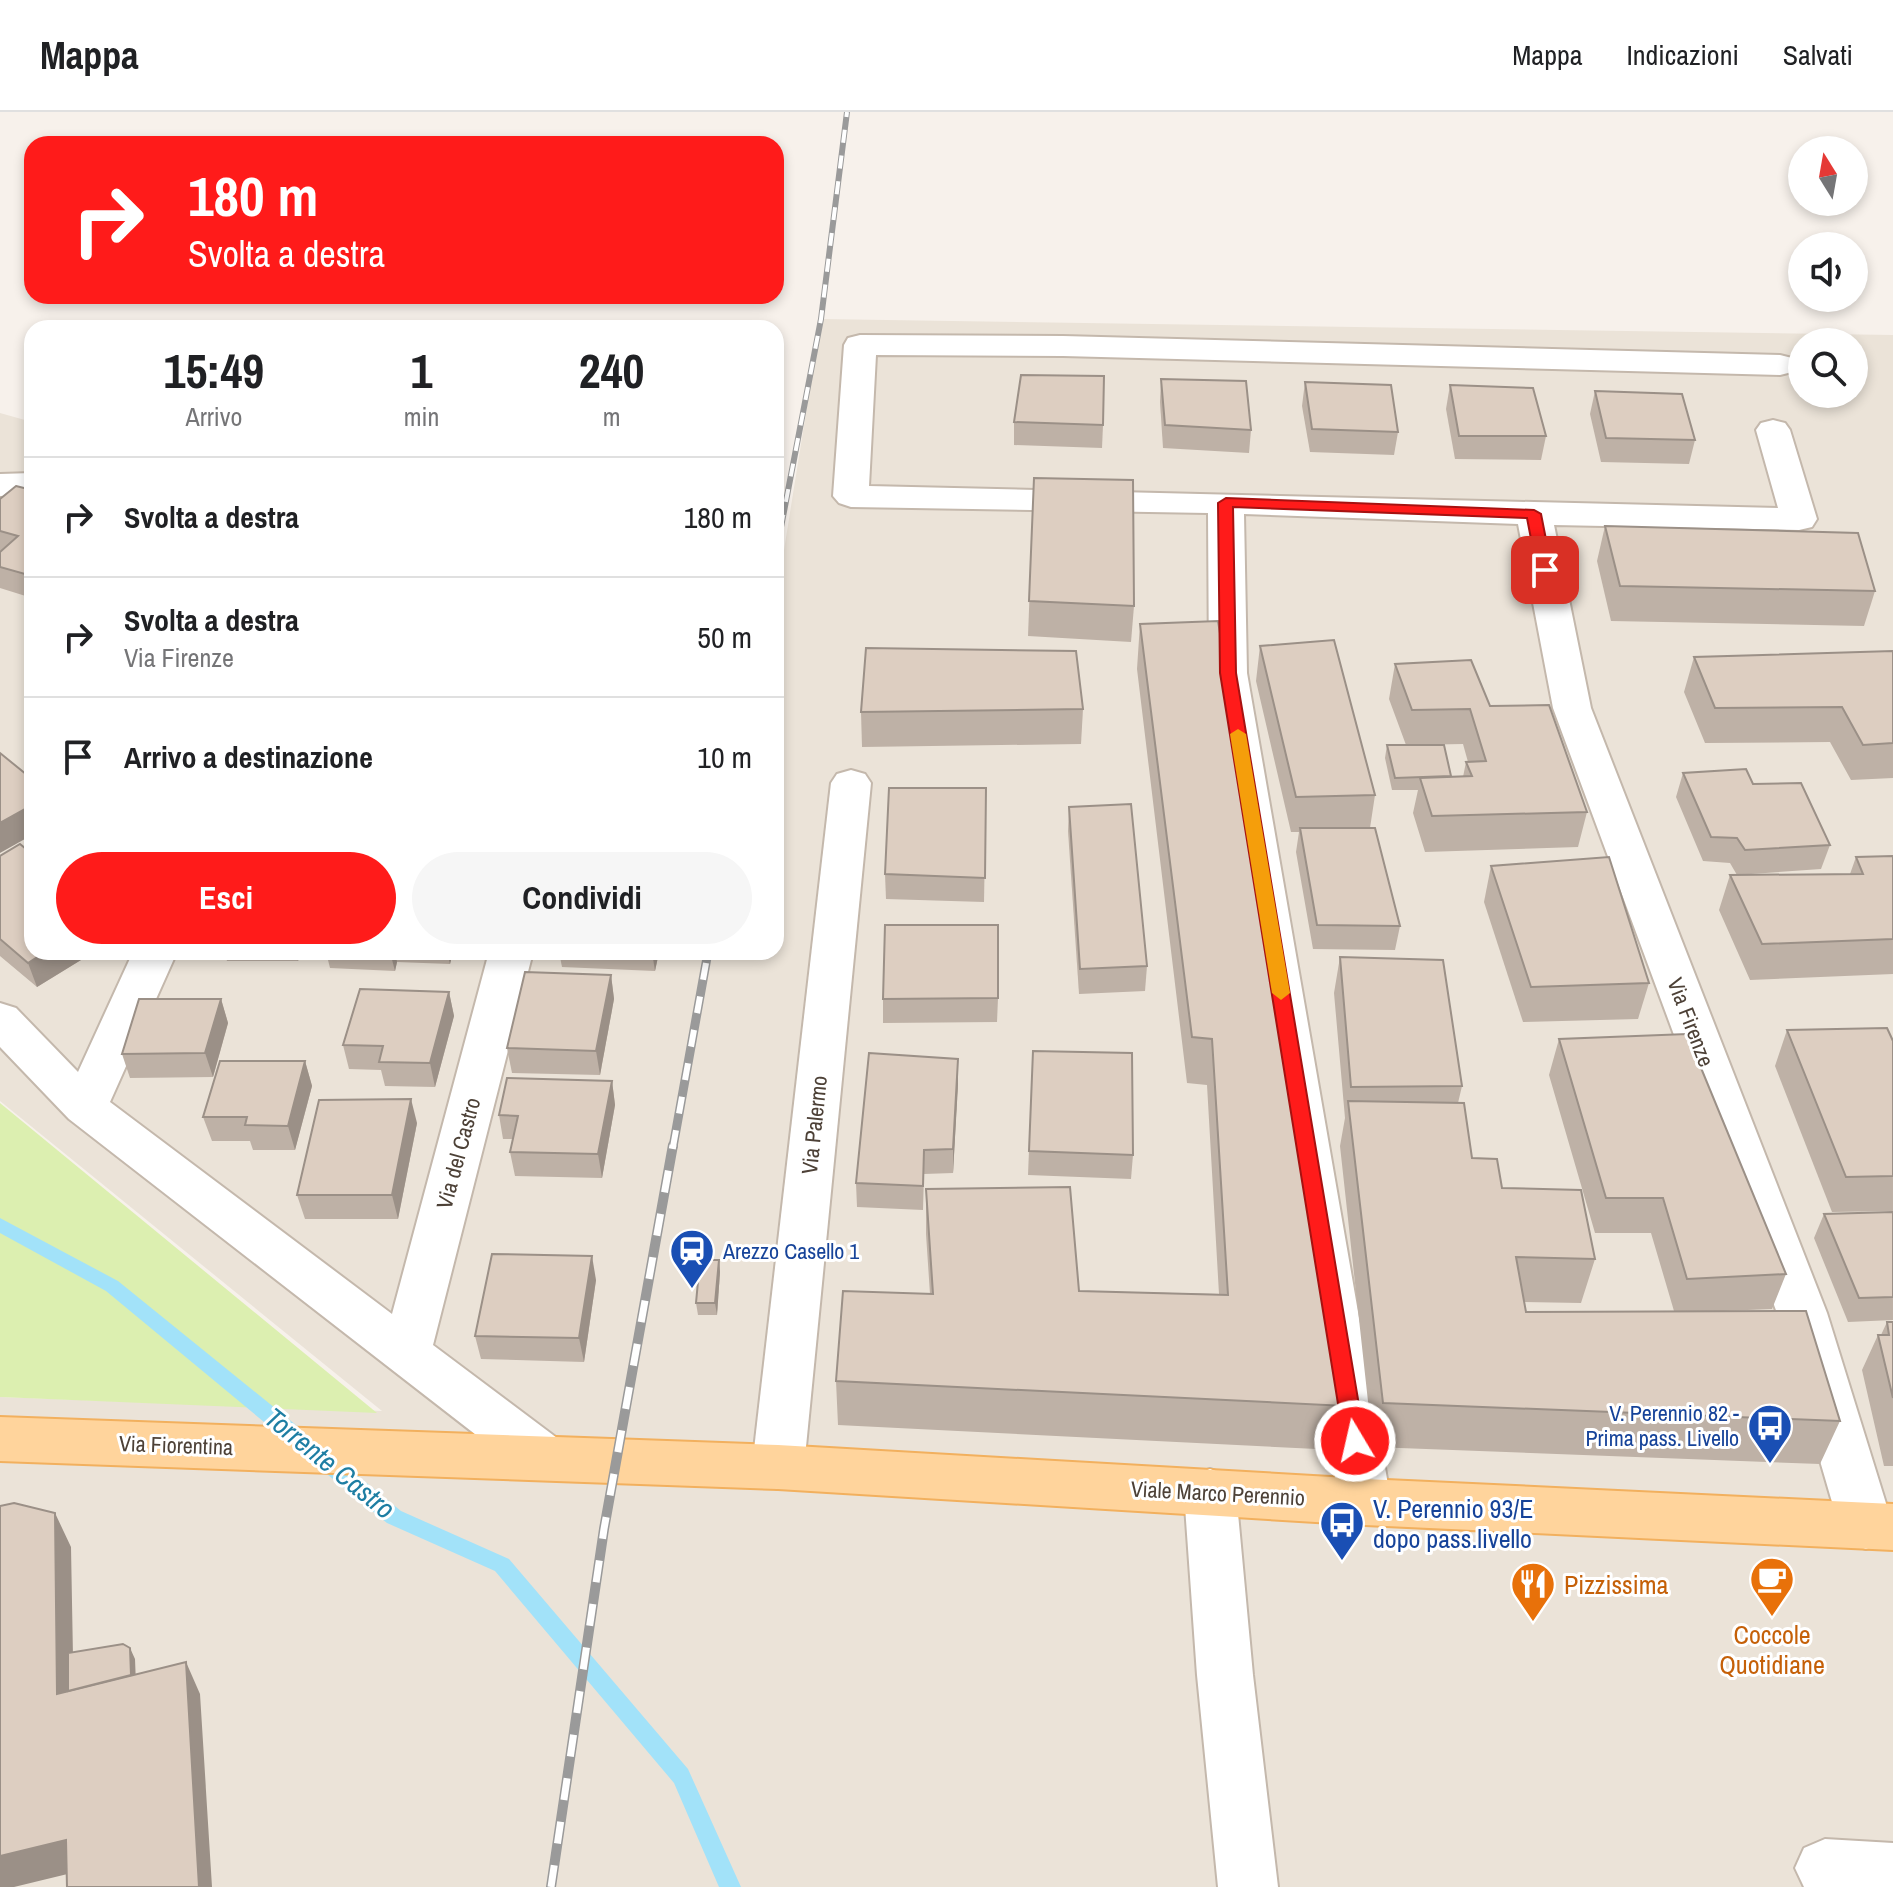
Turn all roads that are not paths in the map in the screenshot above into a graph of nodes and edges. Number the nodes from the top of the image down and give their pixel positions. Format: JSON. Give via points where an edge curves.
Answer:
{"nodes":[{"id":1,"x":1780,"y":365,"type":"dead end"},
{"id":2,"x":1773,"y":430,"type":"dead end"},
{"id":3,"x":24,"y":484,"type":"edge"},
{"id":4,"x":0,"y":485,"type":"edge"},
{"id":5,"x":1226,"y":503,"type":"junction"},
{"id":6,"x":1534,"y":514,"type":"junction"},
{"id":7,"x":851,"y":783,"type":"dead end"},
{"id":8,"x":151,"y":960,"type":"edge"},
{"id":9,"x":509,"y":960,"type":"edge"},
{"id":10,"x":0,"y":1019,"type":"edge"},
{"id":11,"x":85,"y":1107,"type":"junction"},
{"id":12,"x":406,"y":1354,"type":"junction"},
{"id":13,"x":0,"y":1439,"type":"edge"},
{"id":14,"x":543,"y":1457,"type":"junction"},
{"id":15,"x":778,"y":1467,"type":"junction"},
{"id":16,"x":1210,"y":1492,"type":"junction"},
{"id":17,"x":1365,"y":1502,"type":"junction"},
{"id":18,"x":1880,"y":1526,"type":"edge"},
{"id":19,"x":1825,"y":1868,"type":"dead end"},
{"id":20,"x":1893,"y":1872,"type":"edge"},
{"id":21,"x":1248,"y":1887,"type":"edge"}],
"edges":[{"from":1,"to":5,"type":"street","via":[[860,345],[851,496]]},
{"from":2,"to":6,"type":"street","via":[[1799,519]]},
{"from":3,"to":4,"type":"street"},
{"from":5,"to":6,"type":"street"},
{"from":5,"to":17,"type":"street","via":[[1228,673]]},
{"from":6,"to":18,"type":"street","name":"Via Firenze","via":[[1572,708]]},
{"from":7,"to":15,"type":"street","name":"Via Palermo"},
{"from":8,"to":11,"type":"street"},
{"from":9,"to":12,"type":"street","name":"Via del Castro"},
{"from":10,"to":11,"type":"street"},
{"from":11,"to":12,"type":"street"},
{"from":12,"to":14,"type":"street"},
{"from":13,"to":14,"type":"main road","name":"Via Fiorentina"},
{"from":14,"to":15,"type":"main road","name":"Viale Marco Perennio"},
{"from":15,"to":16,"type":"main road","name":"Viale Marco Perennio"},
{"from":16,"to":17,"type":"main road","name":"Viale Marco Perennio"},
{"from":16,"to":21,"type":"street"},
{"from":17,"to":18,"type":"main road","name":"Viale Marco Perennio"},
{"from":19,"to":20,"type":"street"}]}
